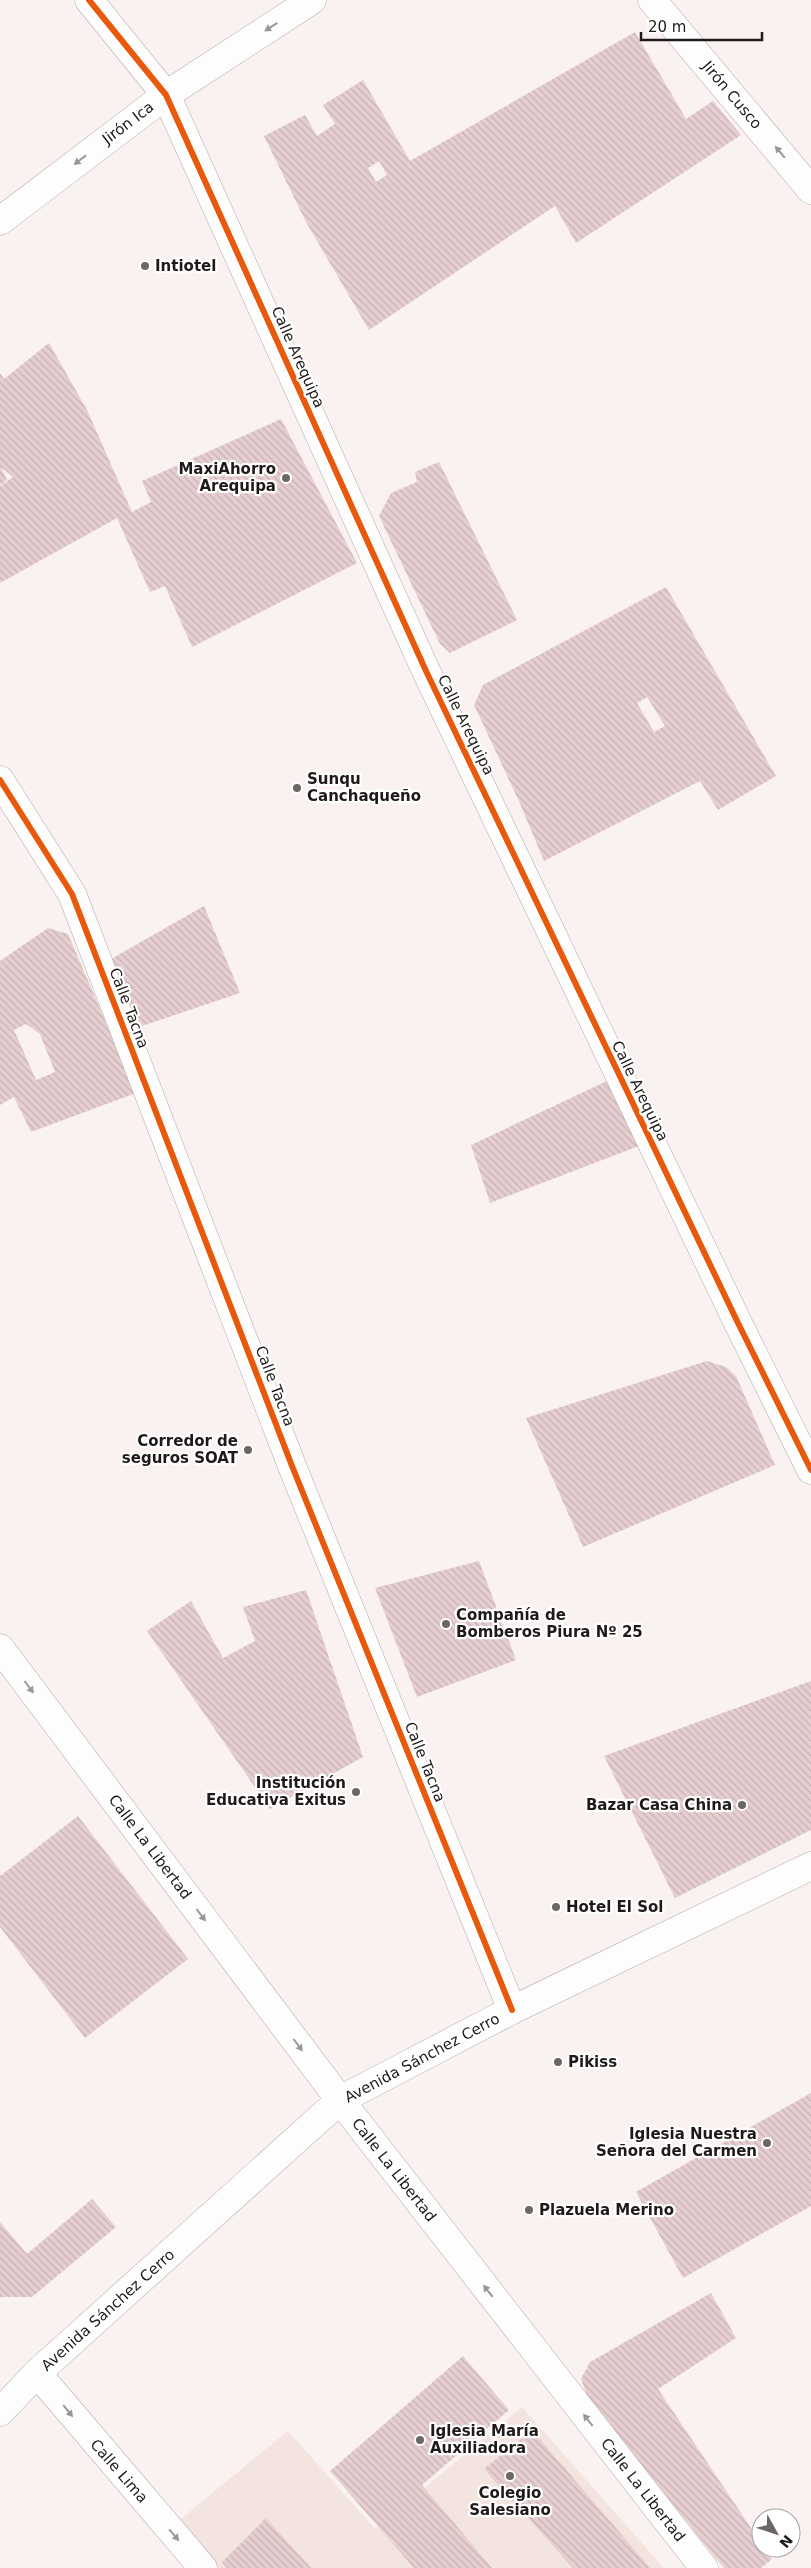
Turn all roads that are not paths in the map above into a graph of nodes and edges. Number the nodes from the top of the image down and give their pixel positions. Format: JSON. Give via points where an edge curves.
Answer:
{"nodes":[{"id":1,"x":90,"y":0,"type":"edge"},
{"id":2,"x":312,"y":0,"type":"edge"},
{"id":3,"x":652,"y":0,"type":"edge"},
{"id":4,"x":166,"y":94,"type":"junction"},
{"id":5,"x":811,"y":190,"type":"edge"},
{"id":6,"x":0,"y":221,"type":"edge"},
{"id":7,"x":0,"y":780,"type":"edge"},
{"id":8,"x":811,"y":1470,"type":"edge"},
{"id":9,"x":0,"y":1648,"type":"edge"},
{"id":10,"x":811,"y":1866,"type":"edge"},
{"id":11,"x":512,"y":2010,"type":"junction"},
{"id":12,"x":340,"y":2100,"type":"junction"},
{"id":13,"x":37,"y":2374,"type":"junction"},
{"id":14,"x":0,"y":2412,"type":"edge"},
{"id":15,"x":203,"y":2568,"type":"edge"},
{"id":16,"x":704,"y":2568,"type":"edge"}],
"edges":[{"from":1,"to":4,"type":"street","name":"Calle Arequipa"},
{"from":2,"to":4,"type":"street","name":"Jirón Ica","one_way":true},
{"from":5,"to":3,"type":"street","name":"Jirón Cusco","one_way":true},
{"from":4,"to":6,"type":"street","name":"Jirón Ica","one_way":true},
{"from":4,"to":8,"type":"street","name":"Calle Arequipa","via":[[426,671],[736,1321]]},
{"from":7,"to":11,"type":"street","name":"Calle Tacna","via":[[72,894],[292,1466]]},
{"from":9,"to":12,"type":"street","name":"Calle La Libertad","one_way":true},
{"from":10,"to":11,"type":"street","name":"Avenida Sánchez Cerro"},
{"from":11,"to":12,"type":"street","name":"Avenida Sánchez Cerro"},
{"from":12,"to":13,"type":"street","name":"Avenida Sánchez Cerro"},
{"from":16,"to":12,"type":"street","name":"Calle La Libertad","one_way":true},
{"from":13,"to":14,"type":"street","name":"Avenida Sánchez Cerro"},
{"from":13,"to":15,"type":"street","name":"Calle Lima","one_way":true}]}
